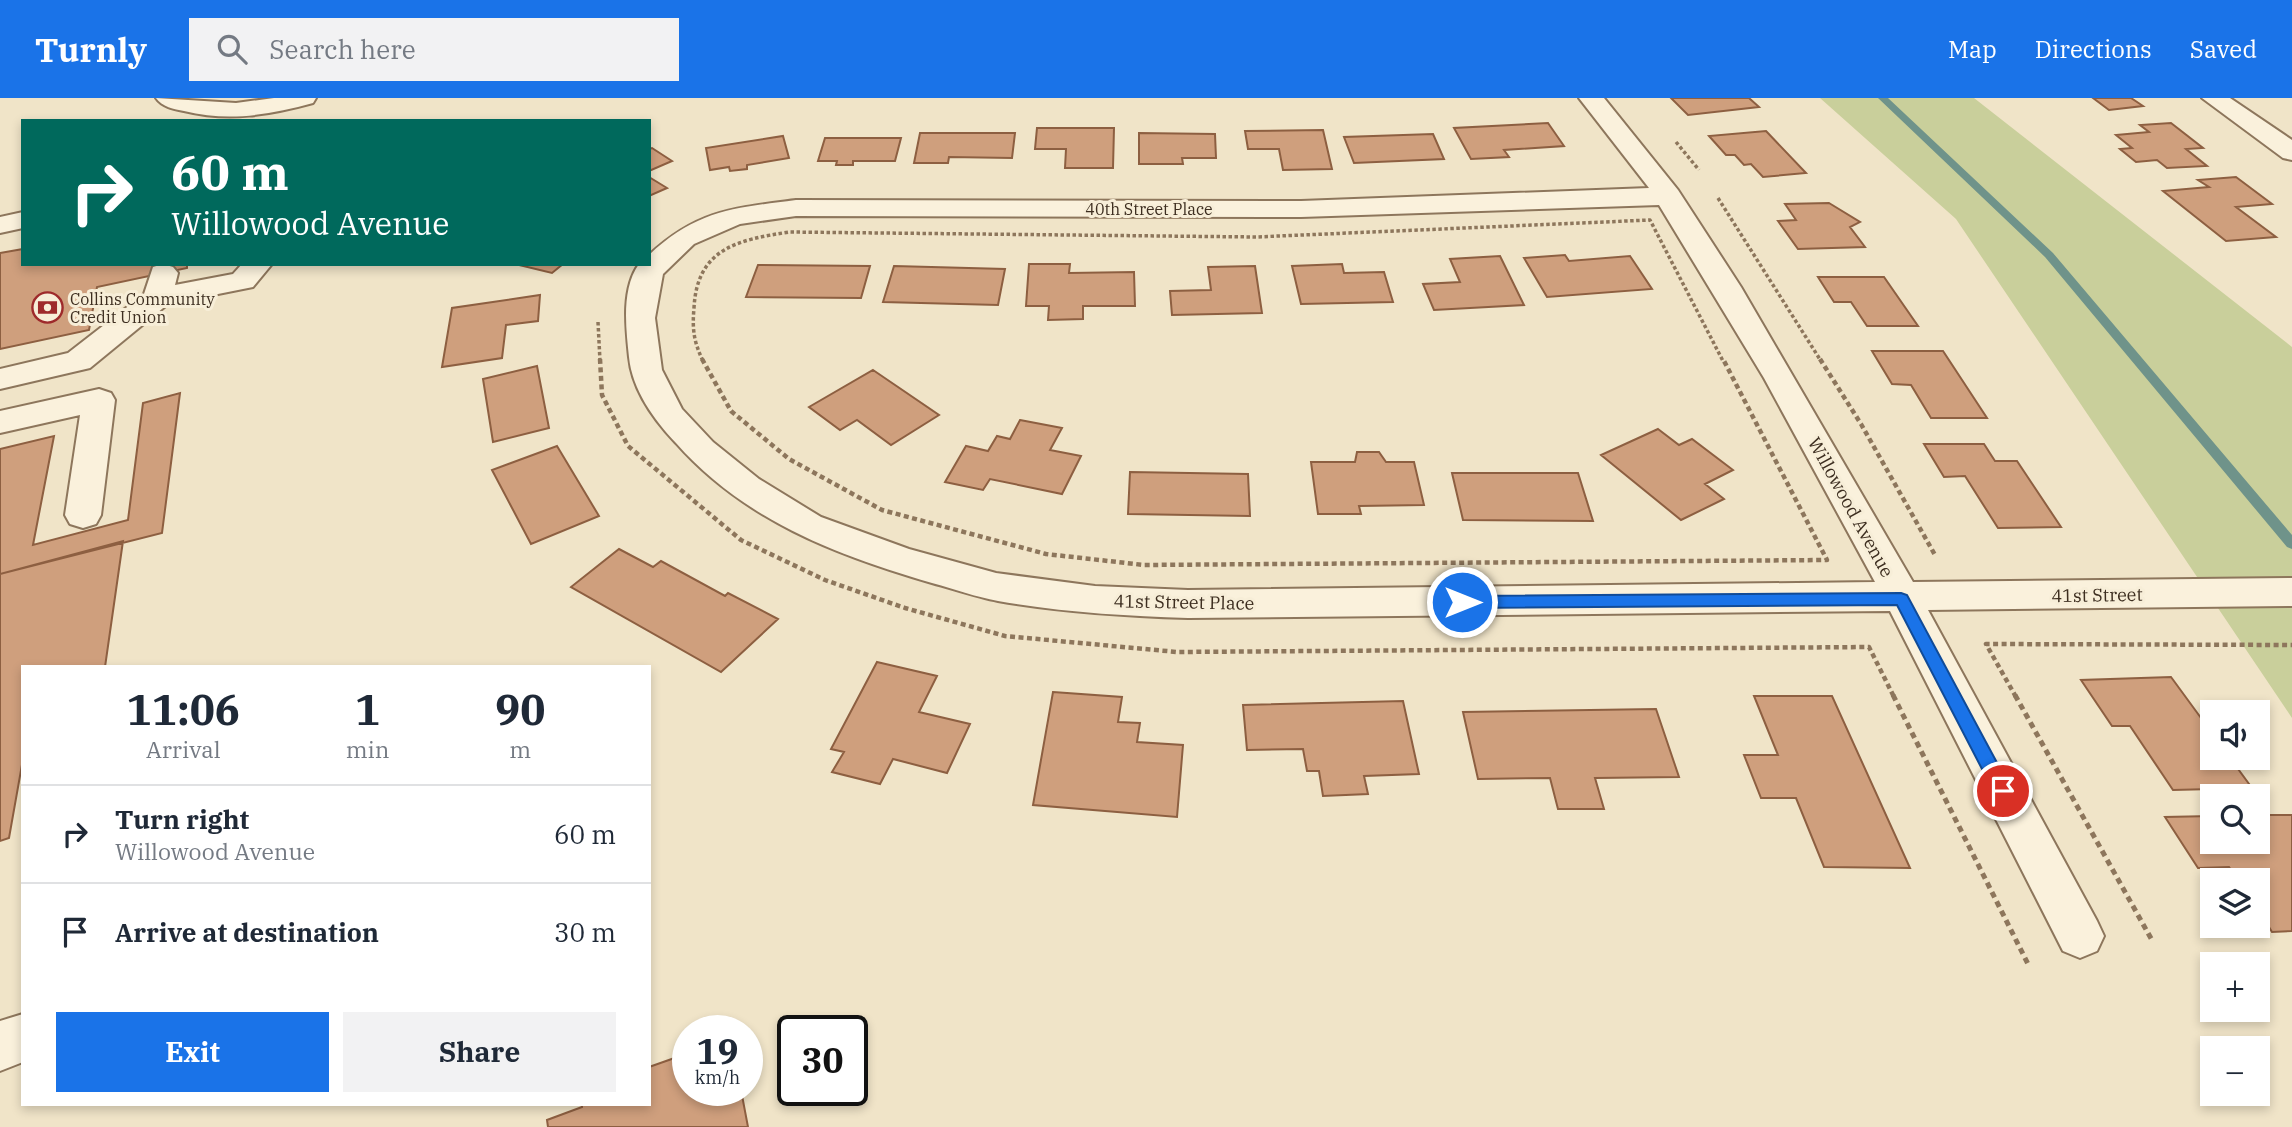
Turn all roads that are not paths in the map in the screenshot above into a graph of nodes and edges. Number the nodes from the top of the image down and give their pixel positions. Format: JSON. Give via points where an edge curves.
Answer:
{"nodes":[{"id":1,"x":168,"y":98,"type":"edge"},
{"id":2,"x":304,"y":98,"type":"edge"},
{"id":3,"x":1591,"y":98,"type":"edge"},
{"id":4,"x":2214,"y":98,"type":"edge"},
{"id":5,"x":2287,"y":144,"type":"edge"},
{"id":6,"x":1659,"y":208,"type":"junction"},
{"id":7,"x":21,"y":220,"type":"edge"},
{"id":8,"x":0,"y":225,"type":"edge"},
{"id":9,"x":256,"y":266,"type":"edge"},
{"id":10,"x":649,"y":271,"type":"joint"},
{"id":11,"x":0,"y":379,"type":"edge"},
{"id":12,"x":0,"y":422,"type":"edge"},
{"id":13,"x":83,"y":515,"type":"dead end"},
{"id":14,"x":2292,"y":592,"type":"edge"},
{"id":15,"x":1901,"y":599,"type":"junction"},
{"id":16,"x":2080,"y":936,"type":"dead end"},
{"id":17,"x":21,"y":1039,"type":"edge"},
{"id":18,"x":0,"y":1046,"type":"edge"}],
"edges":[{"from":1,"to":2,"type":"street","via":[[230,114]]},
{"from":3,"to":6,"type":"street","name":"Willowood Avenue"},
{"from":4,"to":5,"type":"street"},
{"from":6,"to":10,"type":"street","name":"40th Street Place","via":[[796,208],[734,216],[684,238]]},
{"from":6,"to":15,"type":"street","name":"Willowood Avenue","via":[[1767,355]]},
{"from":7,"to":8,"type":"street"},
{"from":9,"to":11,"type":"street","via":[[243,281],[161,285],[79,361]]},
{"from":10,"to":15,"type":"street","name":"41st Street Place","via":[[640,318],[646,370],[667,414],[701,450],[747,488],[808,526],[900,560],[996,587],[1095,600],[1188,604]]},
{"from":12,"to":13,"type":"street","via":[[99,400]]},
{"from":14,"to":15,"type":"street","name":"41st Street"},
{"from":15,"to":16,"type":"street","name":"Willowood Avenue"},
{"from":17,"to":18,"type":"street"}]}
